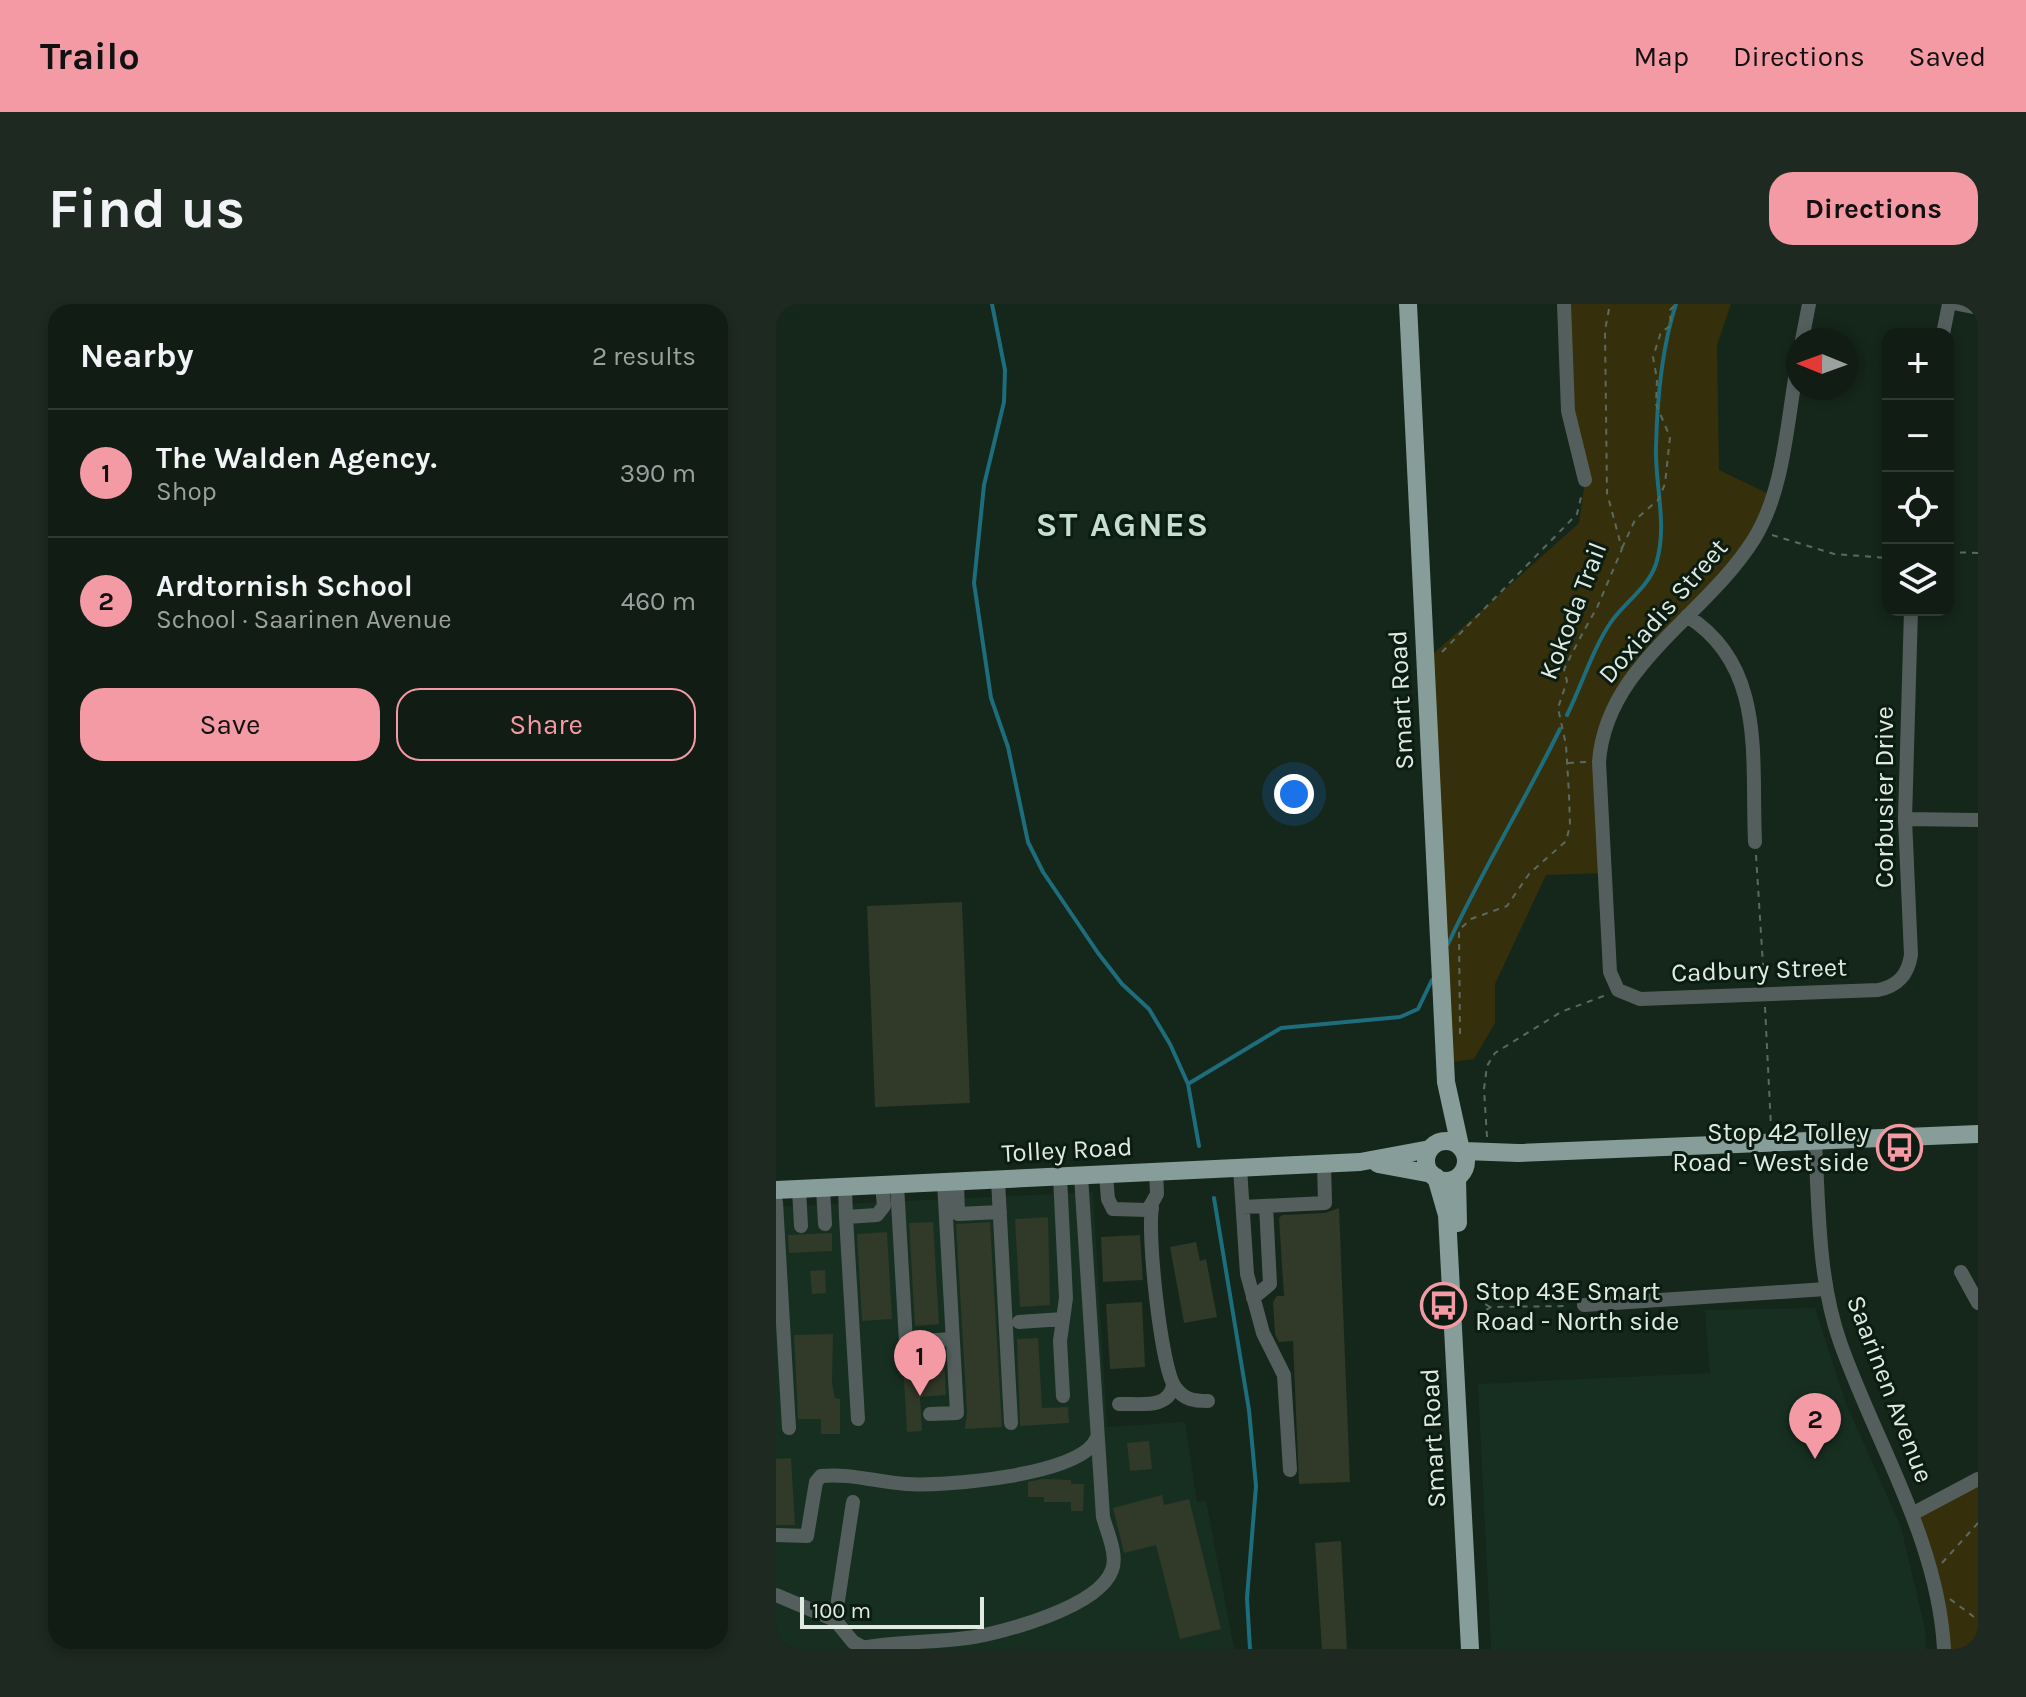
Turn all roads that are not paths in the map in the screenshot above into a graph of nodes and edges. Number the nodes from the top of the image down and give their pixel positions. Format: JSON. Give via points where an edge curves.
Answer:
{"nodes":[{"id":1,"x":1408,"y":304,"type":"edge"},
{"id":2,"x":1564,"y":304,"type":"edge"},
{"id":3,"x":1809,"y":304,"type":"edge"},
{"id":4,"x":1949,"y":304,"type":"edge"},
{"id":5,"x":1958,"y":304,"type":"edge"},
{"id":6,"x":1978,"y":308,"type":"edge"},
{"id":7,"x":1804,"y":328,"type":"edge"},
{"id":8,"x":1944,"y":328,"type":"edge"},
{"id":9,"x":1790,"y":400,"type":"edge"},
{"id":10,"x":1585,"y":480,"type":"road end"},
{"id":11,"x":1687,"y":616,"type":"junction"},
{"id":12,"x":1911,"y":616,"type":"edge"},
{"id":13,"x":1905,"y":819,"type":"junction"},
{"id":14,"x":1978,"y":820,"type":"edge"},
{"id":15,"x":1755,"y":842,"type":"dead end"},
{"id":16,"x":1901,"y":980,"type":"joint"},
{"id":17,"x":1618,"y":990,"type":"joint"},
{"id":18,"x":1447,"y":1093,"type":"junction"},
{"id":19,"x":1978,"y":1134,"type":"edge"},
{"id":20,"x":1815,"y":1142,"type":"junction"},
{"id":21,"x":1433,"y":1146,"type":"junction"},
{"id":22,"x":1462,"y":1160,"type":"junction"},
{"id":23,"x":1360,"y":1162,"type":"junction"},
{"id":24,"x":1324,"y":1164,"type":"junction"},
{"id":25,"x":1240,"y":1168,"type":"junction"},
{"id":26,"x":1156,"y":1172,"type":"junction"},
{"id":27,"x":1106,"y":1175,"type":"junction"},
{"id":28,"x":1081,"y":1176,"type":"junction"},
{"id":29,"x":1434,"y":1176,"type":"junction"},
{"id":30,"x":1060,"y":1177,"type":"junction"},
{"id":31,"x":998,"y":1180,"type":"junction"},
{"id":32,"x":950,"y":1182,"type":"junction"},
{"id":33,"x":890,"y":1185,"type":"junction"},
{"id":34,"x":845,"y":1187,"type":"junction"},
{"id":35,"x":823,"y":1188,"type":"junction"},
{"id":36,"x":799,"y":1189,"type":"junction"},
{"id":37,"x":776,"y":1190,"type":"edge"},
{"id":38,"x":776,"y":1202,"type":"edge"},
{"id":39,"x":1266,"y":1206,"type":"junction"},
{"id":40,"x":1243,"y":1207,"type":"junction"},
{"id":41,"x":1152,"y":1208,"type":"junction"},
{"id":42,"x":1000,"y":1212,"type":"junction"},
{"id":43,"x":846,"y":1217,"type":"junction"},
{"id":44,"x":825,"y":1224,"type":"dead end"},
{"id":45,"x":801,"y":1226,"type":"dead end"},
{"id":46,"x":1961,"y":1272,"type":"dead end"},
{"id":47,"x":1826,"y":1289,"type":"junction"},
{"id":48,"x":1253,"y":1298,"type":"junction"},
{"id":49,"x":1978,"y":1303,"type":"edge"},
{"id":50,"x":1584,"y":1305,"type":"road end"},
{"id":51,"x":1063,"y":1319,"type":"junction"},
{"id":52,"x":1019,"y":1322,"type":"dead end"},
{"id":53,"x":952,"y":1339,"type":"junction"},
{"id":54,"x":1173,"y":1385,"type":"junction"},
{"id":55,"x":1063,"y":1396,"type":"dead end"},
{"id":56,"x":1208,"y":1401,"type":"dead end"},
{"id":57,"x":1119,"y":1404,"type":"dead end"},
{"id":58,"x":930,"y":1414,"type":"dead end"},
{"id":59,"x":858,"y":1419,"type":"dead end"},
{"id":60,"x":1011,"y":1423,"type":"dead end"},
{"id":61,"x":789,"y":1428,"type":"dead end"},
{"id":62,"x":1097,"y":1439,"type":"junction"},
{"id":63,"x":1290,"y":1470,"type":"dead end"},
{"id":64,"x":1978,"y":1479,"type":"edge"},
{"id":65,"x":853,"y":1502,"type":"dead end"},
{"id":66,"x":1912,"y":1514,"type":"junction"},
{"id":67,"x":776,"y":1535,"type":"edge"},
{"id":68,"x":776,"y":1595,"type":"edge"},
{"id":69,"x":835,"y":1620,"type":"junction"},
{"id":70,"x":861,"y":1648,"type":"edge"},
{"id":71,"x":1470,"y":1649,"type":"edge"},
{"id":72,"x":1479,"y":1649,"type":"edge"},
{"id":73,"x":1944,"y":1649,"type":"edge"}],
"edges":[{"from":1,"to":18,"type":"main road","name":"Smart Road"},
{"from":2,"to":10,"type":"street","via":[[1568,411]]},
{"from":3,"to":7,"type":"street"},
{"from":4,"to":8,"type":"street"},
{"from":5,"to":6,"type":"street"},
{"from":9,"to":11,"type":"street","name":"Doxiadis Street","via":[[1767,512],[1748,548]]},
{"from":11,"to":15,"type":"street","via":[[1717,638],[1746,692]]},
{"from":11,"to":17,"type":"street","name":"Doxiadis Street","via":[[1617,698],[1603,732],[1599,762],[1610,972]]},
{"from":12,"to":13,"type":"street","name":"Corbusier Drive"},
{"from":13,"to":14,"type":"street"},
{"from":13,"to":16,"type":"street","name":"Corbusier Drive","via":[[1911,955]]},
{"from":16,"to":17,"type":"street","name":"Cadbury Street","via":[[1878,990],[1640,999]]},
{"from":18,"to":21,"type":"main road","name":"Smart Road"},
{"from":18,"to":22,"type":"main road","name":"Smart Road"},
{"from":19,"to":20,"type":"main road"},
{"from":20,"to":22,"type":"main road","via":[[1518,1153]]},
{"from":20,"to":47,"type":"street","name":"Saarinen Avenue"},
{"from":21,"to":22,"type":"main road","name":"Tolley Road","via":[[1442,1141]]},
{"from":21,"to":23,"type":"main road","name":"Tolley Road"},
{"from":21,"to":29,"type":"main road","name":"Smart Road","via":[[1426,1162]]},
{"from":22,"to":29,"type":"main road","name":"Tolley Road","via":[[1444,1180]]},
{"from":22,"to":72,"type":"main road","name":"Smart Road"},
{"from":23,"to":24,"type":"main road","name":"Tolley Road"},
{"from":23,"to":29,"type":"main road","name":"Tolley Road"},
{"from":24,"to":25,"type":"main road","name":"Tolley Road"},
{"from":24,"to":39,"type":"street","via":[[1325,1203]]},
{"from":25,"to":26,"type":"main road","name":"Tolley Road"},
{"from":25,"to":40,"type":"street"},
{"from":26,"to":27,"type":"main road","name":"Tolley Road"},
{"from":26,"to":41,"type":"street"},
{"from":27,"to":28,"type":"main road","name":"Tolley Road"},
{"from":27,"to":41,"type":"street","via":[[1113,1209]]},
{"from":28,"to":30,"type":"main road","name":"Tolley Road"},
{"from":28,"to":62,"type":"street"},
{"from":29,"to":71,"type":"main road","name":"Smart Road","via":[[1447,1215]]},
{"from":30,"to":31,"type":"main road","name":"Tolley Road"},
{"from":30,"to":51,"type":"street"},
{"from":31,"to":32,"type":"main road","name":"Tolley Road"},
{"from":31,"to":42,"type":"street"},
{"from":32,"to":33,"type":"main road","name":"Tolley Road"},
{"from":32,"to":42,"type":"street","via":[[958,1214]]},
{"from":32,"to":53,"type":"street"},
{"from":33,"to":34,"type":"main road","name":"Tolley Road"},
{"from":33,"to":43,"type":"street","via":[[877,1215]]},
{"from":33,"to":53,"type":"street","via":[[906,1342]]},
{"from":34,"to":35,"type":"main road","name":"Tolley Road"},
{"from":34,"to":43,"type":"street"},
{"from":35,"to":36,"type":"main road","name":"Tolley Road"},
{"from":35,"to":44,"type":"street"},
{"from":36,"to":37,"type":"main road","name":"Tolley Road"},
{"from":36,"to":45,"type":"street"},
{"from":38,"to":61,"type":"street"},
{"from":39,"to":40,"type":"street"},
{"from":39,"to":48,"type":"street","via":[[1270,1284]]},
{"from":40,"to":48,"type":"street"},
{"from":41,"to":54,"type":"street","via":[[1155,1280]]},
{"from":42,"to":60,"type":"street"},
{"from":43,"to":59,"type":"street"},
{"from":46,"to":49,"type":"street"},
{"from":47,"to":50,"type":"street"},
{"from":47,"to":66,"type":"street","name":"Saarinen Avenue","via":[[1840,1342]]},
{"from":48,"to":63,"type":"street","via":[[1284,1375]]},
{"from":51,"to":52,"type":"street"},
{"from":51,"to":55,"type":"street"},
{"from":53,"to":58,"type":"street","via":[[957,1413]]},
{"from":54,"to":56,"type":"street","via":[[1190,1400]]},
{"from":54,"to":57,"type":"street","via":[[1163,1402]]},
{"from":62,"to":67,"type":"street","via":[[1093,1449],[1071,1462],[1008,1476],[926,1485],[821,1476],[811,1531],[807,1536]]},
{"from":62,"to":70,"type":"street","via":[[1103,1517],[1114,1560],[1105,1584],[1062,1609],[992,1634]]},
{"from":64,"to":66,"type":"street"},
{"from":65,"to":69,"type":"street"},
{"from":66,"to":73,"type":"street","name":"Saarinen Avenue","via":[[1943,1625]]},
{"from":68,"to":69,"type":"street"},
{"from":69,"to":70,"type":"street"}]}
